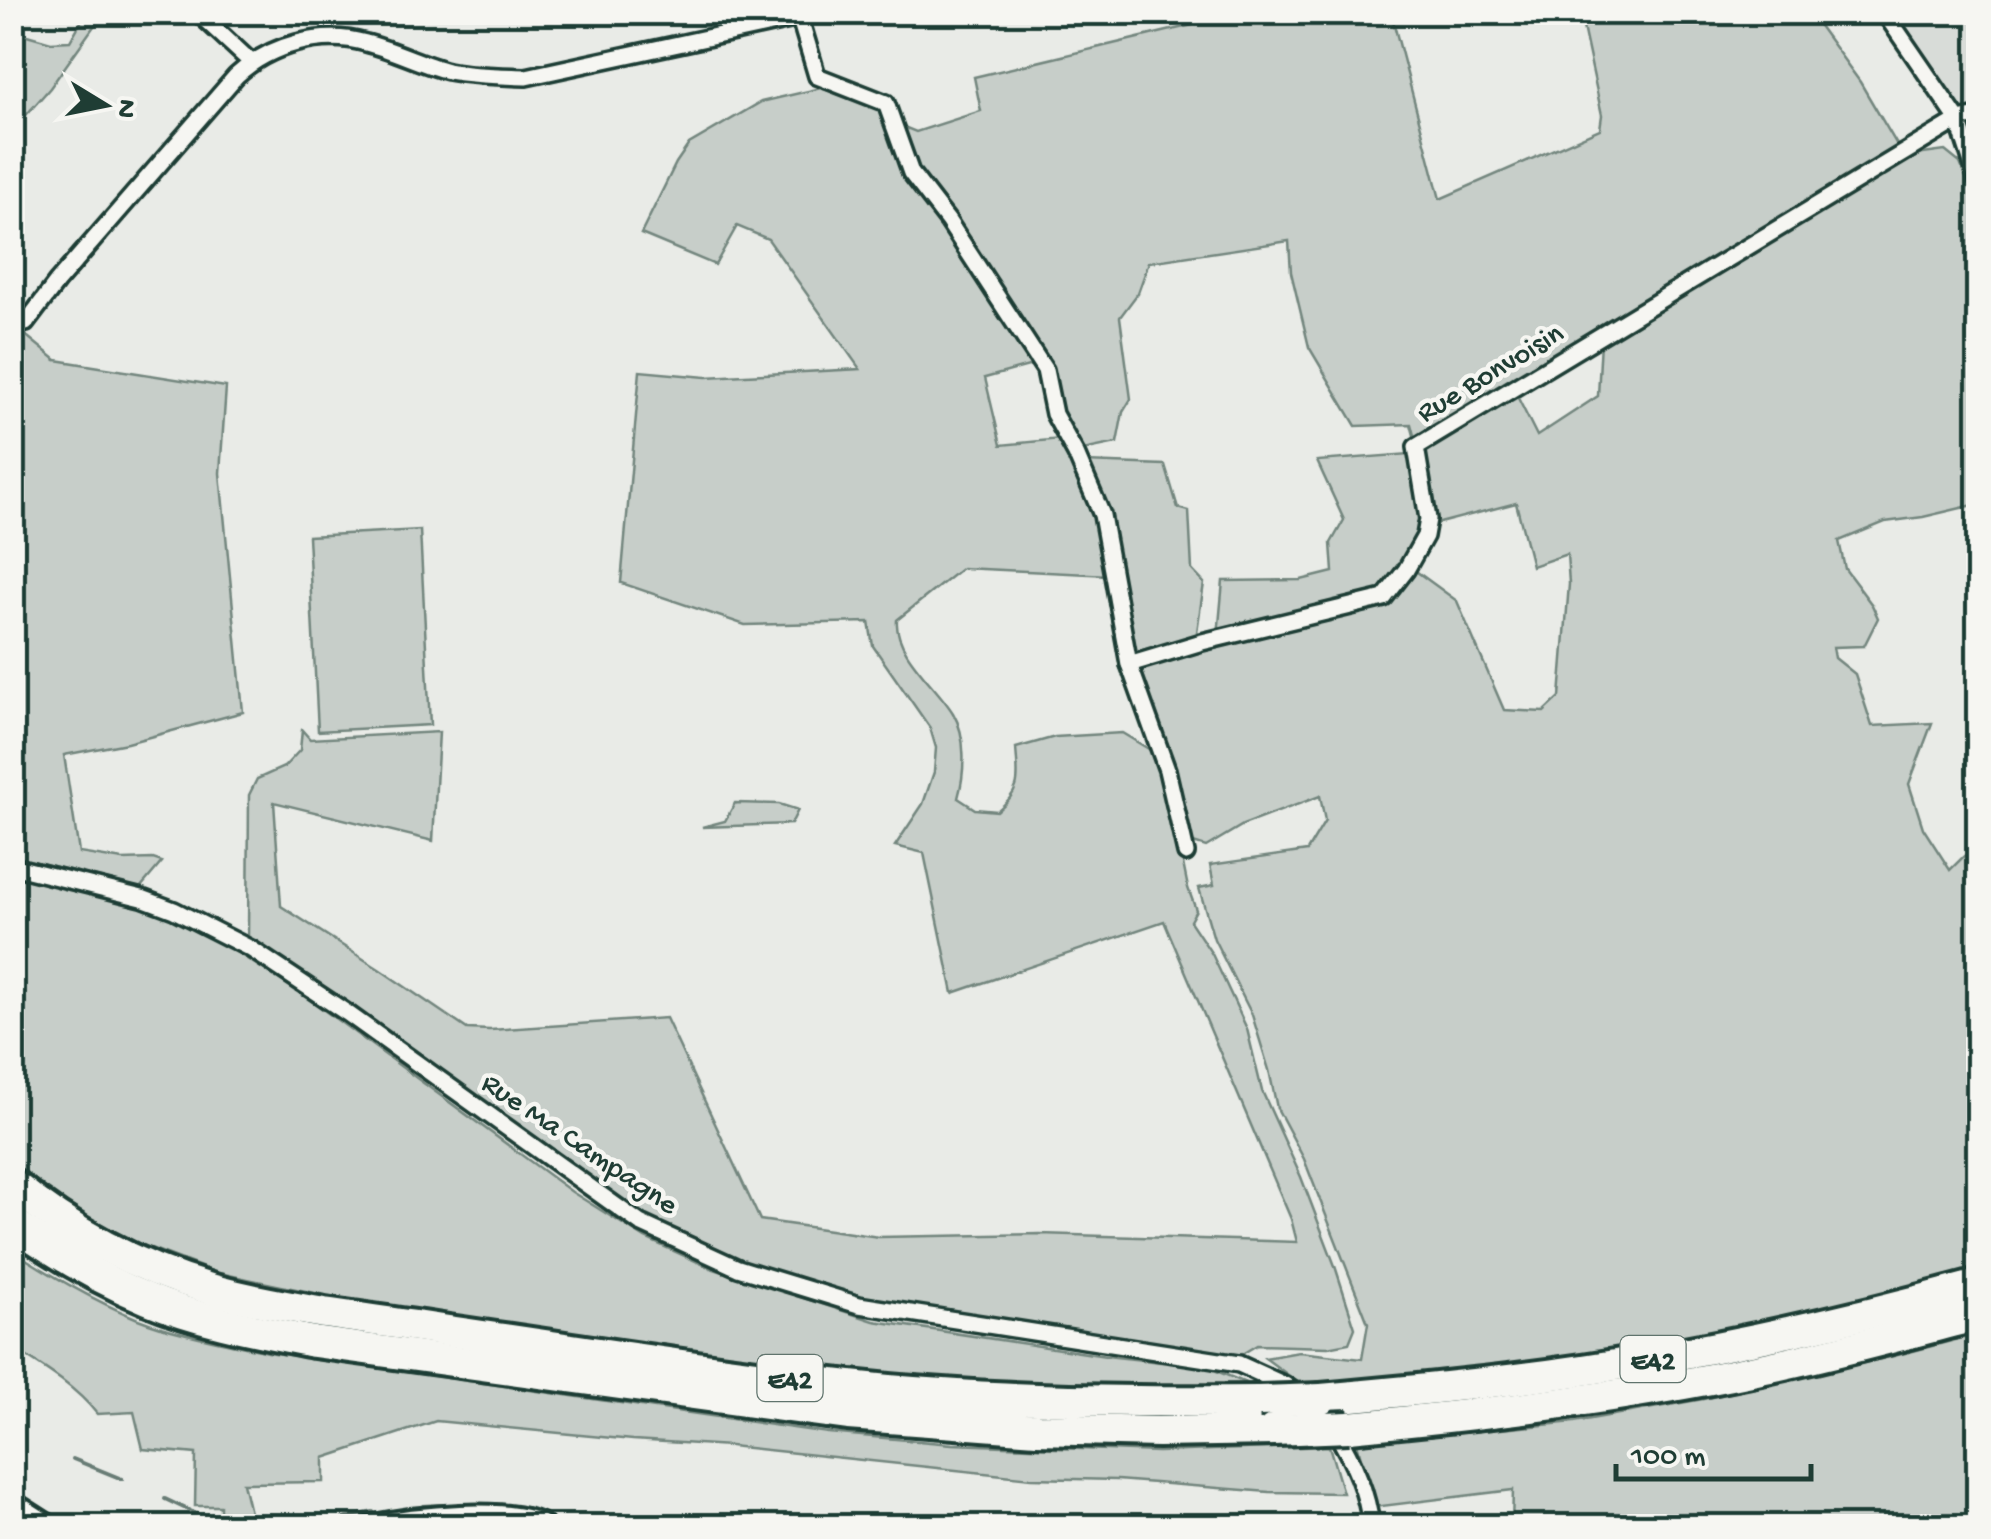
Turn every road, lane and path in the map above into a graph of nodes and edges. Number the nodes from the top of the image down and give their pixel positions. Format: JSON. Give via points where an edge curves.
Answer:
{"nodes":[{"id":1,"x":197,"y":12,"type":"edge"},
{"id":2,"x":1884,"y":12,"type":"edge"},
{"id":3,"x":799,"y":15,"type":"edge"},
{"id":4,"x":251,"y":62,"type":"junction"},
{"id":5,"x":1978,"y":116,"type":"edge"},
{"id":6,"x":1958,"y":120,"type":"junction"},
{"id":7,"x":1978,"y":182,"type":"edge"},
{"id":8,"x":26,"y":323,"type":"dead end"},
{"id":9,"x":1129,"y":664,"type":"junction"},
{"id":10,"x":1186,"y":853,"type":"dead end"},
{"id":11,"x":12,"y":866,"type":"edge"},
{"id":12,"x":12,"y":1184,"type":"edge"},
{"id":13,"x":17,"y":1227,"type":"edge"},
{"id":14,"x":1978,"y":1285,"type":"edge"},
{"id":15,"x":1978,"y":1315,"type":"edge"},
{"id":16,"x":12,"y":1503,"type":"edge"},
{"id":17,"x":48,"y":1526,"type":"edge"},
{"id":18,"x":374,"y":1526,"type":"edge"},
{"id":19,"x":542,"y":1526,"type":"edge"},
{"id":20,"x":1370,"y":1526,"type":"edge"}],
"edges":[{"from":1,"to":4,"type":"street"},
{"from":2,"to":6,"type":"street"},
{"from":3,"to":4,"type":"street","via":[[526,76],[448,71],[344,38],[287,46]]},
{"from":3,"to":9,"type":"street","via":[[816,76],[886,103],[911,173],[1045,370],[1054,414],[1102,515]]},
{"from":4,"to":8,"type":"street"},
{"from":5,"to":6,"type":"street"},
{"from":6,"to":7,"type":"street"},
{"from":6,"to":9,"type":"street","name":"Rue Bonvoisin","via":[[1416,447],[1428,519],[1406,570],[1384,598]]},
{"from":9,"to":10,"type":"street","via":[[1167,770]]},
{"from":11,"to":20,"type":"street","name":"Rue Ma Campagne","via":[[142,898],[251,949],[640,1223],[738,1268],[859,1304],[1239,1364],[1284,1384],[1322,1413],[1349,1452],[1368,1499]]},
{"from":12,"to":14,"type":"highway","number":"E42","bridge":true,"via":[[82,1234],[172,1276],[261,1301],[850,1386],[1040,1399],[1322,1399],[1454,1387],[1754,1340]]},
{"from":13,"to":15,"type":"highway","number":"E42","bridge":true,"via":[[151,1301],[250,1330],[885,1418],[1037,1429],[1349,1427],[1542,1407],[1758,1370]]},
{"from":16,"to":17,"type":"street"},
{"from":18,"to":19,"type":"street","via":[[505,1516]]}]}
